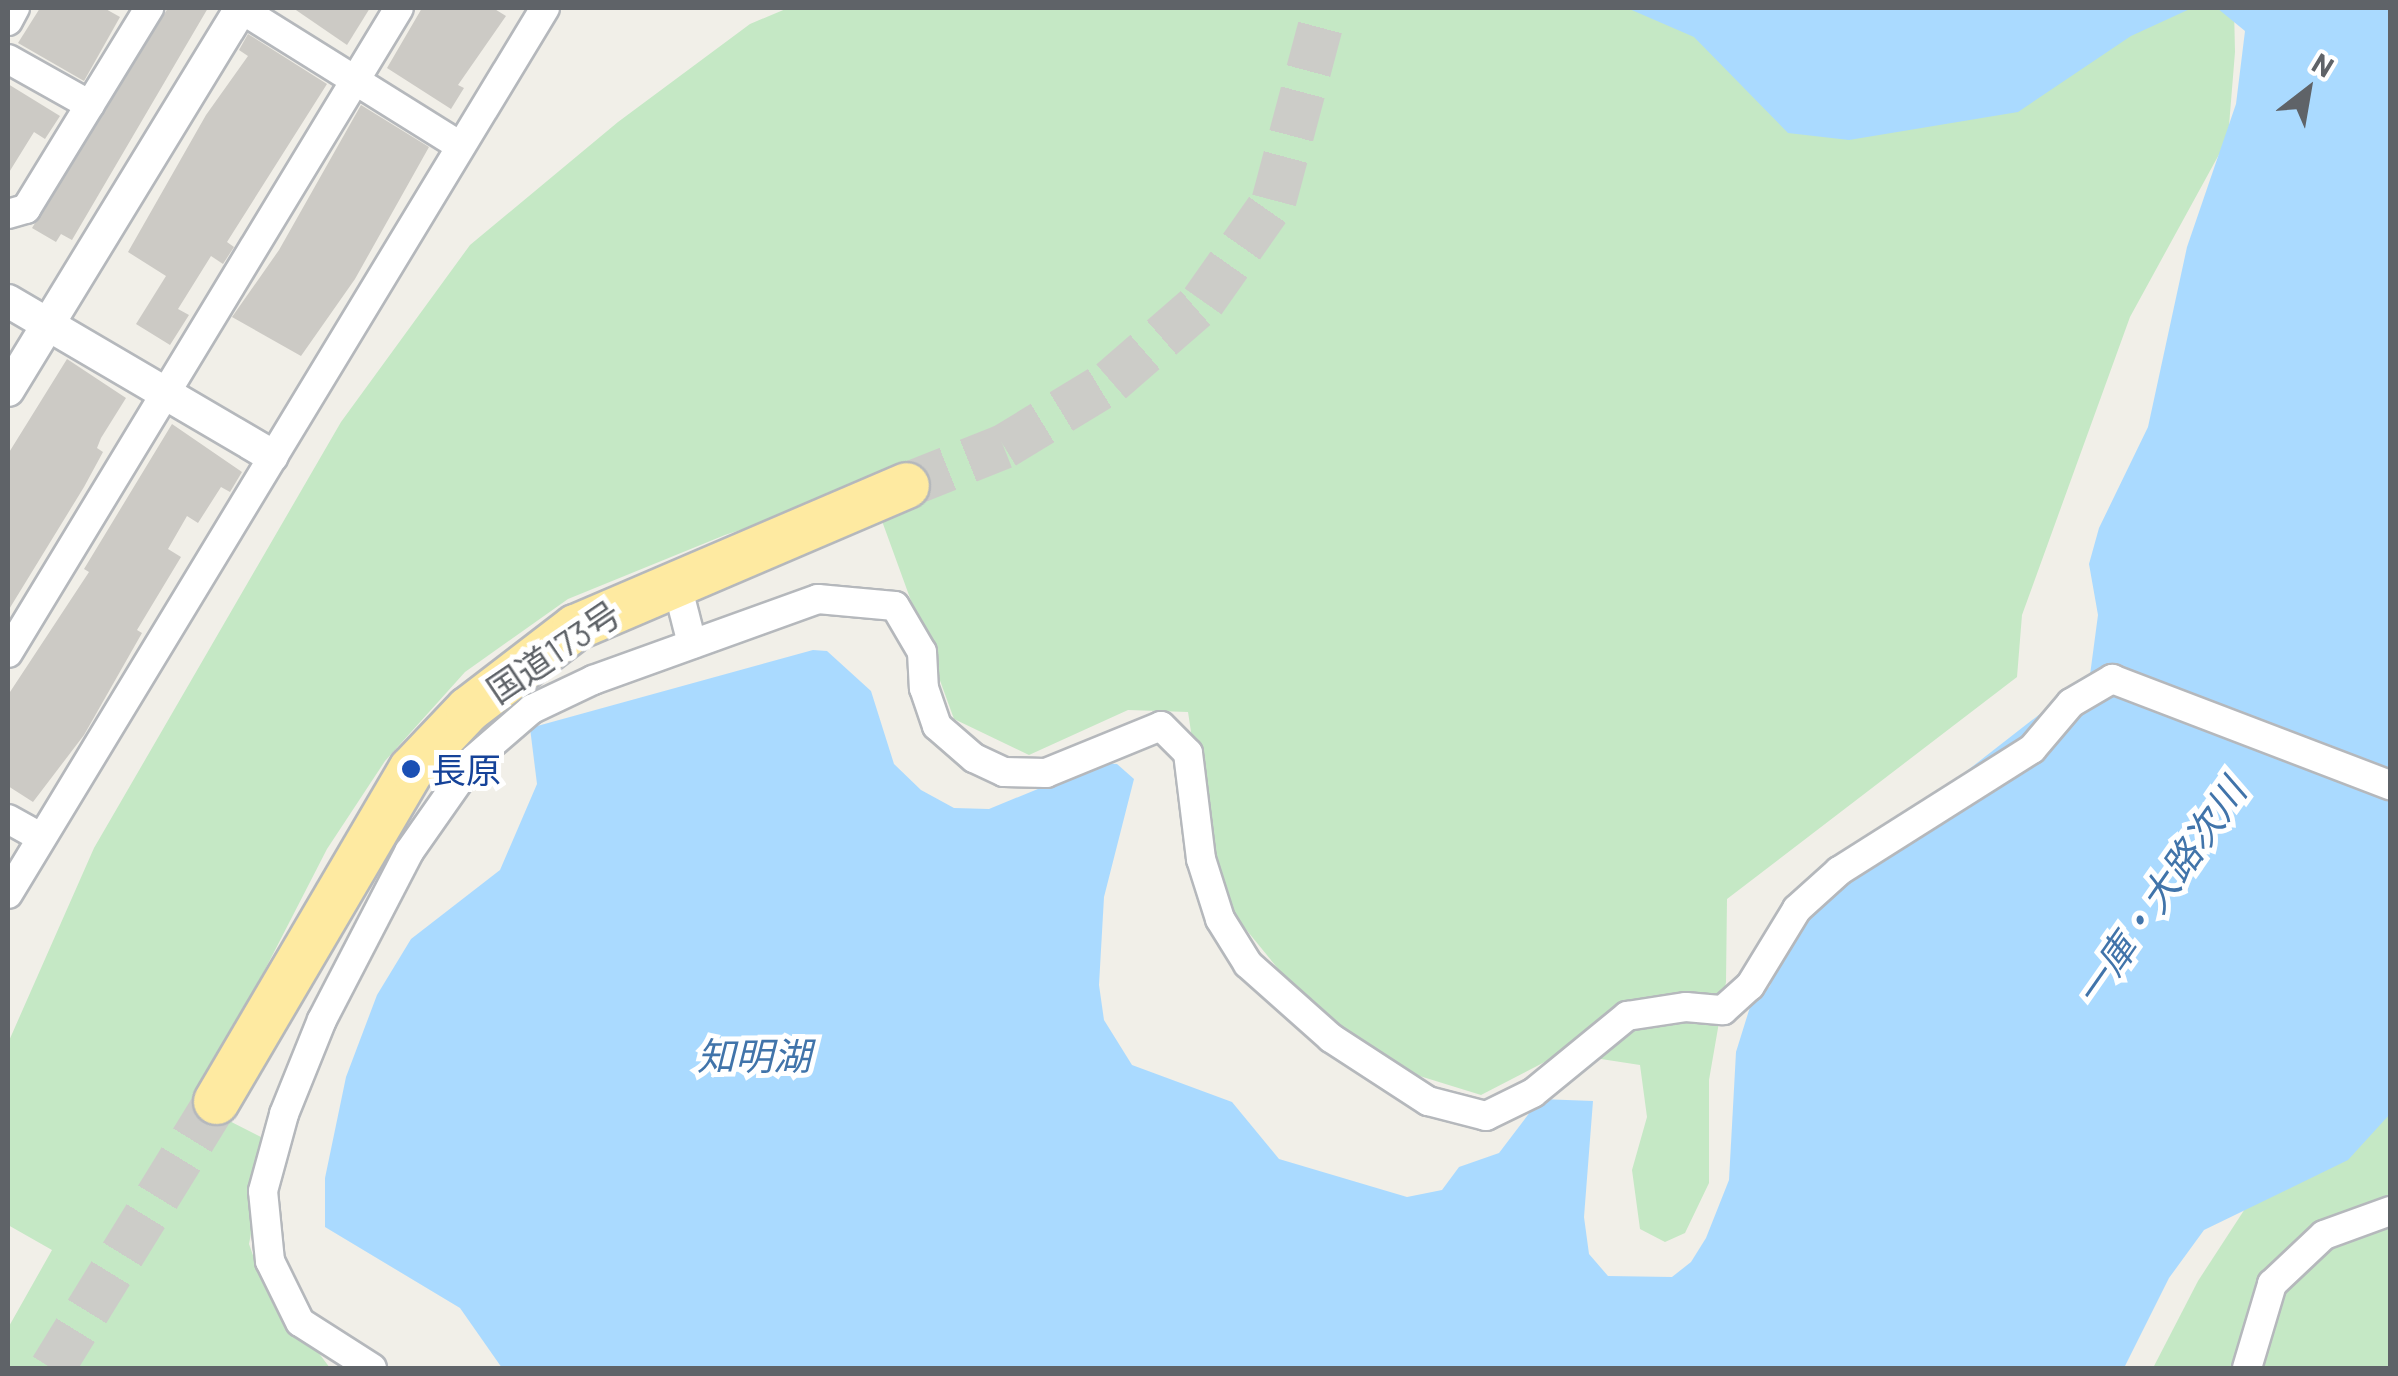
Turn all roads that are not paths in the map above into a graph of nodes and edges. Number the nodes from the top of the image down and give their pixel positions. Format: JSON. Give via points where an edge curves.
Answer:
{"nodes":[{"id":1,"x":15,"y":8,"type":"edge"},
{"id":2,"x":149,"y":8,"type":"edge"},
{"id":3,"x":241,"y":8,"type":"edge"},
{"id":4,"x":399,"y":8,"type":"edge"},
{"id":5,"x":546,"y":8,"type":"edge"},
{"id":6,"x":8,"y":20,"type":"edge"},
{"id":7,"x":8,"y":59,"type":"edge"},
{"id":8,"x":355,"y":81,"type":"junction"},
{"id":9,"x":90,"y":105,"type":"junction"},
{"id":10,"x":460,"y":146,"type":"junction"},
{"id":11,"x":8,"y":214,"type":"edge"},
{"id":12,"x":8,"y":300,"type":"edge"},
{"id":13,"x":48,"y":325,"type":"junction"},
{"id":14,"x":8,"y":390,"type":"edge"},
{"id":15,"x":166,"y":392,"type":"junction"},
{"id":16,"x":272,"y":456,"type":"junction"},
{"id":17,"x":906,"y":485,"type":"tunnel mouth"},
{"id":18,"x":676,"y":580,"type":"junction"},
{"id":19,"x":692,"y":644,"type":"junction"},
{"id":20,"x":8,"y":654,"type":"edge"},
{"id":21,"x":2390,"y":785,"type":"edge"},
{"id":22,"x":8,"y":820,"type":"edge"},
{"id":23,"x":42,"y":838,"type":"junction"},
{"id":24,"x":8,"y":894,"type":"edge"},
{"id":25,"x":216,"y":1101,"type":"tunnel mouth"},
{"id":26,"x":2390,"y":1211,"type":"edge"},
{"id":27,"x":372,"y":1368,"type":"edge"},
{"id":28,"x":2247,"y":1368,"type":"edge"}],
"edges":[{"from":1,"to":6,"type":"street"},
{"from":2,"to":9,"type":"street"},
{"from":3,"to":8,"type":"street"},
{"from":3,"to":13,"type":"street"},
{"from":4,"to":8,"type":"street"},
{"from":5,"to":10,"type":"street"},
{"from":7,"to":9,"type":"street"},
{"from":8,"to":10,"type":"street"},
{"from":8,"to":15,"type":"street"},
{"from":9,"to":11,"type":"street","via":[[26,209]]},
{"from":10,"to":16,"type":"street"},
{"from":12,"to":13,"type":"street"},
{"from":13,"to":14,"type":"street"},
{"from":13,"to":15,"type":"street"},
{"from":15,"to":16,"type":"street"},
{"from":15,"to":20,"type":"street"},
{"from":16,"to":23,"type":"street"},
{"from":17,"to":18,"type":"highway","name":"国道173号"},
{"from":18,"to":19,"type":"street"},
{"from":18,"to":25,"type":"highway","name":"国道173号","via":[[575,627],[525,662],[411,769]]},
{"from":19,"to":21,"type":"street","via":[[818,599],[895,606],[922,652],[924,688],[937,726],[974,758],[1004,772],[1046,773],[1161,726],[1188,753],[1202,859],[1220,919],[1248,964],[1331,1038],[1428,1102],[1486,1116],[1533,1092],[1628,1016],[1686,1007],[1723,1010],[1760,973],[1797,909],[1839,871],[2032,750],[2071,704],[2112,680]]},
{"from":19,"to":27,"type":"street","via":[[532,710],[474,759],[409,852],[322,1020],[284,1114],[264,1191],[270,1261],[300,1322]]},
{"from":22,"to":23,"type":"street"},
{"from":23,"to":24,"type":"street"},
{"from":26,"to":28,"type":"street","via":[[2324,1235],[2272,1284]]}]}
